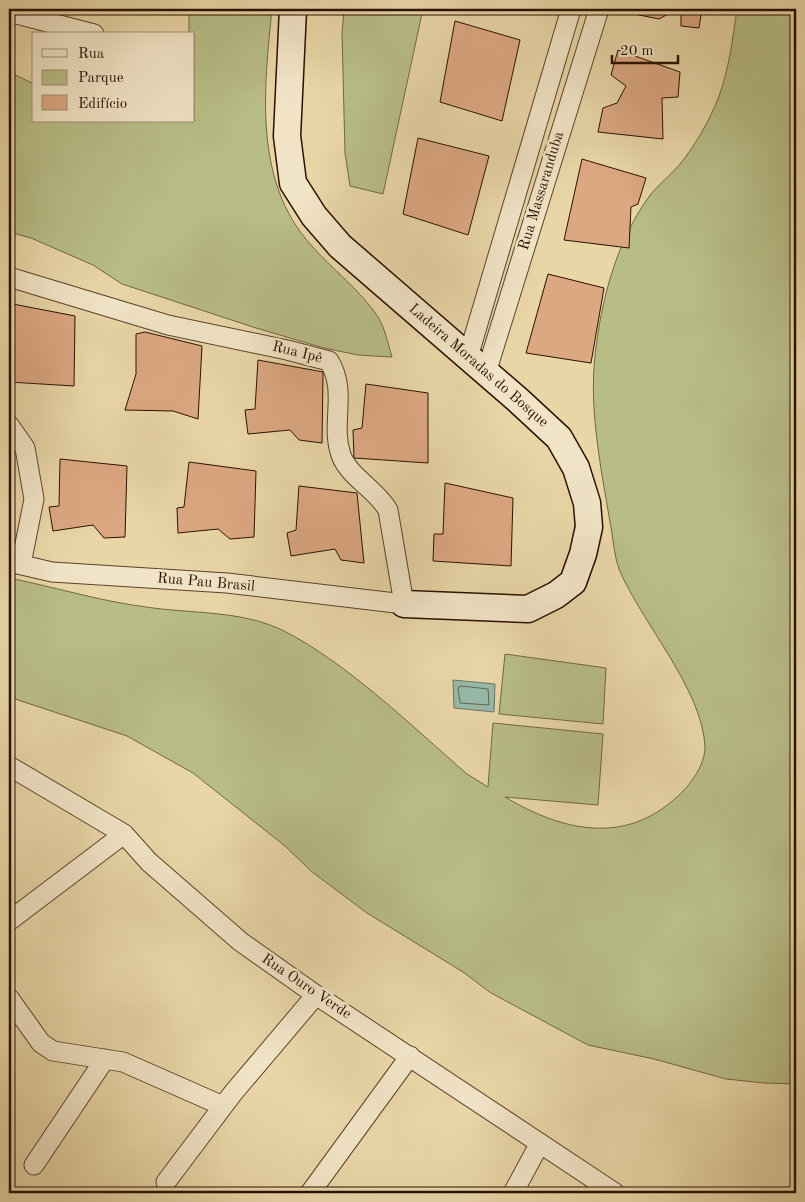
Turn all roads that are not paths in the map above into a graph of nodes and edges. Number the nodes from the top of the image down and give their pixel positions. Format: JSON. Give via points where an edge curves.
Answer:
{"nodes":[{"id":1,"x":293,"y":9,"type":"edge"},
{"id":2,"x":571,"y":9,"type":"edge"},
{"id":3,"x":599,"y":9,"type":"edge"},
{"id":4,"x":9,"y":12,"type":"edge"},
{"id":5,"x":86,"y":32,"type":"edge"},
{"id":6,"x":563,"y":35,"type":"junction"},
{"id":7,"x":589,"y":42,"type":"junction"},
{"id":8,"x":527,"y":156,"type":"junction"},
{"id":9,"x":550,"y":164,"type":"junction"},
{"id":10,"x":9,"y":277,"type":"edge"},
{"id":11,"x":477,"y":365,"type":"junction"},
{"id":12,"x":9,"y":425,"type":"edge"},
{"id":13,"x":15,"y":563,"type":"edge"},
{"id":14,"x":404,"y":604,"type":"junction"},
{"id":15,"x":9,"y":766,"type":"edge"},
{"id":16,"x":124,"y":834,"type":"junction"},
{"id":17,"x":9,"y":921,"type":"edge"},
{"id":18,"x":316,"y":995,"type":"junction"},
{"id":19,"x":9,"y":998,"type":"edge"},
{"id":20,"x":410,"y":1056,"type":"junction"},
{"id":21,"x":105,"y":1059,"type":"junction"},
{"id":22,"x":223,"y":1106,"type":"junction"},
{"id":23,"x":540,"y":1143,"type":"junction"},
{"id":24,"x":34,"y":1165,"type":"dead end"},
{"id":25,"x":166,"y":1182,"type":"dead end"},
{"id":26,"x":310,"y":1193,"type":"edge"},
{"id":27,"x":513,"y":1193,"type":"edge"},
{"id":28,"x":615,"y":1193,"type":"edge"}],
"edges":[{"from":1,"to":11,"type":"street","name":"Ladeira Moradas do Bosque","via":[[287,136],[293,182],[314,216],[340,246]]},
{"from":2,"to":6,"type":"street","name":"Rua Massaranduba"},
{"from":3,"to":7,"type":"street","name":"Rua Massaranduba"},
{"from":4,"to":5,"type":"street"},
{"from":6,"to":7,"type":"street"},
{"from":6,"to":8,"type":"street","name":"Rua Massaranduba"},
{"from":7,"to":9,"type":"street","name":"Rua Massaranduba"},
{"from":8,"to":9,"type":"street"},
{"from":8,"to":11,"type":"street","name":"Rua Massaranduba"},
{"from":9,"to":11,"type":"street","name":"Rua Massaranduba"},
{"from":10,"to":14,"type":"street","name":"Rua Ipê","via":[[168,326],[329,361],[339,385],[338,436],[342,456],[352,472],[381,498],[388,510]]},
{"from":11,"to":14,"type":"street","name":"Ladeira Moradas do Bosque","via":[[559,438],[576,468],[587,503],[589,527],[583,554],[573,582],[556,595],[528,608]]},
{"from":12,"to":13,"type":"street","via":[[25,448],[34,499]]},
{"from":13,"to":14,"type":"street","name":"Rua Pau Brasil","via":[[52,572],[228,583]]},
{"from":15,"to":16,"type":"street","name":"Rua Ouro Verde"},
{"from":16,"to":17,"type":"street"},
{"from":16,"to":18,"type":"street","name":"Rua Ouro Verde","via":[[149,862],[241,942]]},
{"from":18,"to":20,"type":"street","name":"Rua Ouro Verde"},
{"from":18,"to":22,"type":"street"},
{"from":19,"to":21,"type":"street","via":[[41,1043],[53,1051]]},
{"from":20,"to":23,"type":"street","name":"Rua Ouro Verde"},
{"from":20,"to":26,"type":"street"},
{"from":21,"to":22,"type":"street","via":[[138,1067]]},
{"from":21,"to":24,"type":"street"},
{"from":22,"to":25,"type":"street"},
{"from":23,"to":27,"type":"street"},
{"from":23,"to":28,"type":"street","name":"Rua Ouro Verde"}]}
